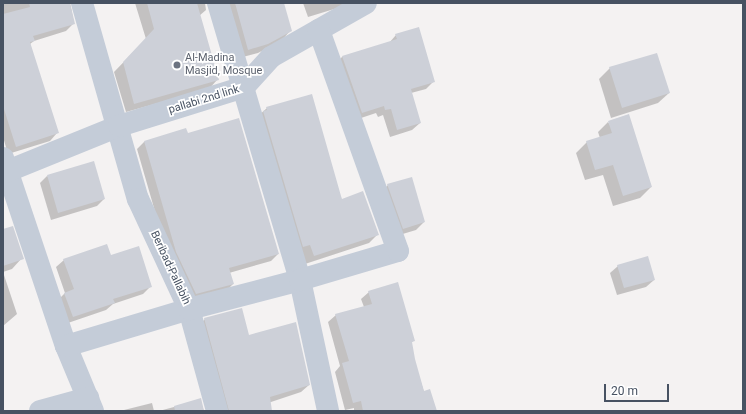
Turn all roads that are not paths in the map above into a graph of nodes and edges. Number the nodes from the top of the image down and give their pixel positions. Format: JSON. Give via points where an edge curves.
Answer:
{"nodes":[{"id":1,"x":82,"y":3,"type":"edge"},
{"id":2,"x":218,"y":3,"type":"edge"},
{"id":3,"x":358,"y":5,"type":"edge"},
{"id":4,"x":319,"y":30,"type":"junction"},
{"id":5,"x":244,"y":87,"type":"junction"},
{"id":6,"x":119,"y":126,"type":"junction"},
{"id":7,"x":4,"y":167,"type":"edge"},
{"id":8,"x":300,"y":280,"type":"junction"},
{"id":9,"x":189,"y":309,"type":"junction"},
{"id":10,"x":66,"y":346,"type":"junction"},
{"id":11,"x":90,"y":404,"type":"edge"},
{"id":12,"x":40,"y":411,"type":"edge"},
{"id":13,"x":217,"y":411,"type":"edge"},
{"id":14,"x":328,"y":411,"type":"edge"}],
"edges":[{"from":1,"to":6,"type":"street","name":"Beribad-Pallabih"},
{"from":2,"to":5,"type":"street"},
{"from":3,"to":4,"type":"street","name":"pallabi 2nd link"},
{"from":4,"to":5,"type":"street","name":"pallabi 2nd link","via":[[271,57]]},
{"from":4,"to":8,"type":"street","via":[[398,251]]},
{"from":5,"to":6,"type":"street","name":"pallabi 2nd link"},
{"from":5,"to":8,"type":"street"},
{"from":6,"to":7,"type":"street","name":"pallabi 2nd link"},
{"from":6,"to":9,"type":"street","name":"Beribad-Pallabih","via":[[138,199]]},
{"from":7,"to":10,"type":"street"},
{"from":8,"to":9,"type":"street"},
{"from":8,"to":14,"type":"street"},
{"from":9,"to":10,"type":"street"},
{"from":9,"to":13,"type":"street","name":"Beribad-Pallabih"},
{"from":10,"to":11,"type":"street"},
{"from":11,"to":12,"type":"street"}]}
